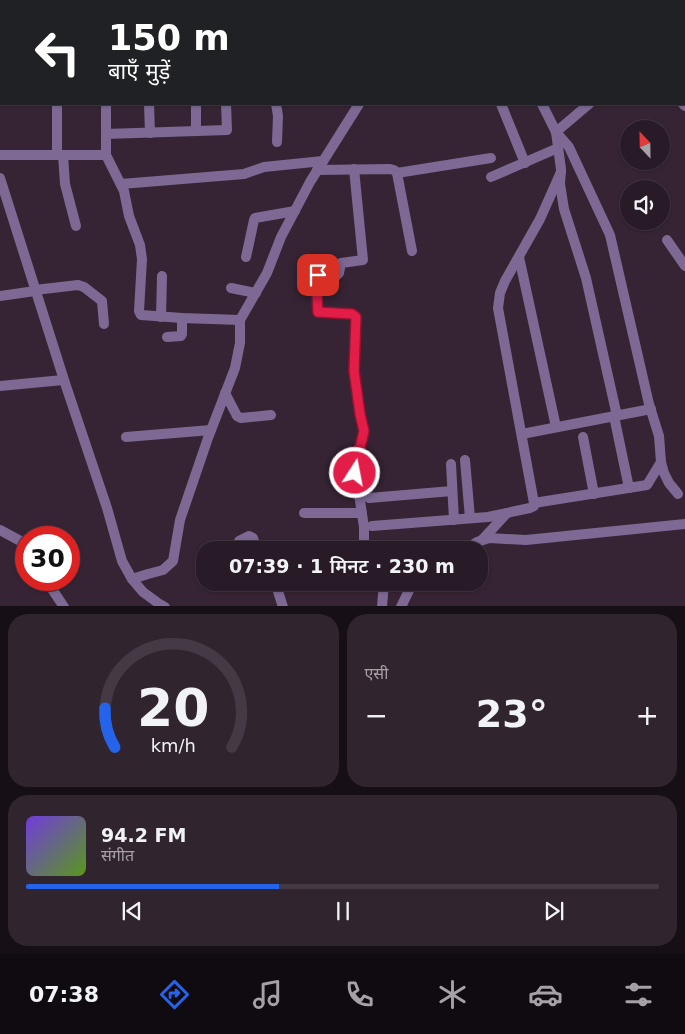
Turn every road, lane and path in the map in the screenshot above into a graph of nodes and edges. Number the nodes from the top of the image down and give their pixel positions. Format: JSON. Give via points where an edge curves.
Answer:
{"nodes":[{"id":1,"x":57,"y":105,"type":"edge"},
{"id":2,"x":106,"y":105,"type":"edge"},
{"id":3,"x":149,"y":105,"type":"edge"},
{"id":4,"x":196,"y":105,"type":"edge"},
{"id":5,"x":226,"y":105,"type":"edge"},
{"id":6,"x":276,"y":105,"type":"edge"},
{"id":7,"x":358,"y":105,"type":"edge"},
{"id":8,"x":500,"y":105,"type":"edge"},
{"id":9,"x":542,"y":105,"type":"edge"},
{"id":10,"x":588,"y":105,"type":"edge"},
{"id":11,"x":196,"y":131,"type":"junction"},
{"id":12,"x":556,"y":132,"type":"junction"},
{"id":13,"x":150,"y":133,"type":"junction"},
{"id":14,"x":106,"y":134,"type":"junction"},
{"id":15,"x":277,"y":142,"type":"dead end"},
{"id":16,"x":558,"y":148,"type":"junction"},
{"id":17,"x":0,"y":155,"type":"edge"},
{"id":18,"x":60,"y":155,"type":"junction"},
{"id":19,"x":106,"y":155,"type":"junction"},
{"id":20,"x":491,"y":158,"type":"dead end"},
{"id":21,"x":526,"y":163,"type":"junction"},
{"id":22,"x":320,"y":166,"type":"junction"},
{"id":23,"x":354,"y":169,"type":"junction"},
{"id":24,"x":561,"y":172,"type":"junction"},
{"id":25,"x":397,"y":173,"type":"junction"},
{"id":26,"x":0,"y":178,"type":"edge"},
{"id":27,"x":491,"y":178,"type":"dead end"},
{"id":28,"x":120,"y":184,"type":"junction"},
{"id":29,"x":295,"y":211,"type":"junction"},
{"id":30,"x":76,"y":226,"type":"dead end"},
{"id":31,"x":667,"y":240,"type":"dead end"},
{"id":32,"x":412,"y":251,"type":"dead end"},
{"id":33,"x":246,"y":257,"type":"dead end"},
{"id":34,"x":518,"y":257,"type":"junction"},
{"id":35,"x":684,"y":262,"type":"edge"},
{"id":36,"x":162,"y":276,"type":"dead end"},
{"id":37,"x":231,"y":288,"type":"dead end"},
{"id":38,"x":35,"y":290,"type":"junction"},
{"id":39,"x":256,"y":293,"type":"junction"},
{"id":40,"x":0,"y":296,"type":"edge"},
{"id":41,"x":161,"y":317,"type":"junction"},
{"id":42,"x":182,"y":318,"type":"junction"},
{"id":43,"x":240,"y":320,"type":"junction"},
{"id":44,"x":104,"y":324,"type":"dead end"},
{"id":45,"x":167,"y":337,"type":"dead end"},
{"id":46,"x":64,"y":380,"type":"junction"},
{"id":47,"x":0,"y":386,"type":"edge"},
{"id":48,"x":225,"y":393,"type":"junction"},
{"id":49,"x":651,"y":409,"type":"junction"},
{"id":50,"x":271,"y":415,"type":"dead end"},
{"id":51,"x":616,"y":416,"type":"junction"},
{"id":52,"x":556,"y":428,"type":"junction"},
{"id":53,"x":211,"y":430,"type":"junction"},
{"id":54,"x":522,"y":434,"type":"junction"},
{"id":55,"x":126,"y":437,"type":"dead end"},
{"id":56,"x":583,"y":437,"type":"dead end"},
{"id":57,"x":465,"y":460,"type":"dead end"},
{"id":58,"x":661,"y":462,"type":"junction"},
{"id":59,"x":451,"y":464,"type":"dead end"},
{"id":60,"x":629,"y":488,"type":"junction"},
{"id":61,"x":452,"y":491,"type":"junction"},
{"id":62,"x":594,"y":494,"type":"junction"},
{"id":63,"x":678,"y":494,"type":"dead end"},
{"id":64,"x":369,"y":498,"type":"dead end"},
{"id":65,"x":534,"y":503,"type":"junction"},
{"id":66,"x":304,"y":513,"type":"dead end"},
{"id":67,"x":362,"y":513,"type":"junction"},
{"id":68,"x":507,"y":513,"type":"junction"},
{"id":69,"x":470,"y":518,"type":"junction"},
{"id":70,"x":454,"y":520,"type":"junction"},
{"id":71,"x":685,"y":524,"type":"edge"},
{"id":72,"x":372,"y":526,"type":"dead end"},
{"id":73,"x":0,"y":530,"type":"edge"},
{"id":74,"x":15,"y":538,"type":"edge"},
{"id":75,"x":483,"y":539,"type":"junction"},
{"id":76,"x":240,"y":541,"type":"edge"},
{"id":77,"x":253,"y":541,"type":"edge"},
{"id":78,"x":364,"y":541,"type":"edge"},
{"id":79,"x":480,"y":541,"type":"edge"},
{"id":80,"x":132,"y":579,"type":"junction"},
{"id":81,"x":54,"y":591,"type":"edge"},
{"id":82,"x":278,"y":591,"type":"edge"},
{"id":83,"x":383,"y":591,"type":"edge"},
{"id":84,"x":409,"y":591,"type":"edge"},
{"id":85,"x":153,"y":604,"type":"edge"},
{"id":86,"x":64,"y":606,"type":"edge"},
{"id":87,"x":165,"y":606,"type":"edge"},
{"id":88,"x":283,"y":606,"type":"edge"},
{"id":89,"x":382,"y":606,"type":"edge"},
{"id":90,"x":401,"y":606,"type":"edge"}],
"edges":[{"from":1,"to":18,"type":"street"},
{"from":2,"to":14,"type":"street"},
{"from":3,"to":13,"type":"street"},
{"from":4,"to":11,"type":"street"},
{"from":5,"to":11,"type":"street","via":[[227,130]]},
{"from":6,"to":15,"type":"street"},
{"from":7,"to":22,"type":"street"},
{"from":8,"to":21,"type":"street"},
{"from":9,"to":12,"type":"street"},
{"from":10,"to":12,"type":"street"},
{"from":11,"to":13,"type":"street"},
{"from":12,"to":16,"type":"street"},
{"from":12,"to":49,"type":"street","via":[[569,147],[610,235]]},
{"from":13,"to":14,"type":"street"},
{"from":14,"to":19,"type":"street"},
{"from":16,"to":21,"type":"street"},
{"from":16,"to":24,"type":"street"},
{"from":17,"to":18,"type":"street"},
{"from":18,"to":19,"type":"street"},
{"from":18,"to":30,"type":"street"},
{"from":19,"to":28,"type":"street"},
{"from":20,"to":25,"type":"street"},
{"from":21,"to":27,"type":"street"},
{"from":22,"to":23,"type":"street"},
{"from":22,"to":28,"type":"street","via":[[264,166],[244,174]]},
{"from":22,"to":29,"type":"street"},
{"from":23,"to":25,"type":"street","via":[[390,169]]},
{"from":23,"to":67,"type":"street","via":[[362,260],[341,263],[336,276],[316,277],[318,312],[356,317],[354,371],[364,431],[355,468]]},
{"from":24,"to":34,"type":"street"},
{"from":24,"to":51,"type":"street","via":[[564,208],[586,278]]},
{"from":25,"to":32,"type":"street"},
{"from":26,"to":38,"type":"street"},
{"from":28,"to":41,"type":"street","via":[[141,251],[139,311],[144,316]]},
{"from":29,"to":33,"type":"street","via":[[255,218]]},
{"from":29,"to":39,"type":"street"},
{"from":31,"to":35,"type":"street"},
{"from":34,"to":52,"type":"street"},
{"from":34,"to":54,"type":"street","via":[[500,293],[498,308]]},
{"from":36,"to":41,"type":"street"},
{"from":37,"to":39,"type":"street"},
{"from":38,"to":40,"type":"street"},
{"from":38,"to":44,"type":"street","via":[[84,287],[102,301]]},
{"from":38,"to":46,"type":"street"},
{"from":39,"to":43,"type":"street"},
{"from":41,"to":42,"type":"street"},
{"from":42,"to":43,"type":"street"},
{"from":42,"to":45,"type":"street","via":[[181,336]]},
{"from":43,"to":48,"type":"street","via":[[235,368]]},
{"from":46,"to":47,"type":"street"},
{"from":46,"to":80,"type":"street","via":[[122,562]]},
{"from":48,"to":50,"type":"street","via":[[236,416]]},
{"from":48,"to":53,"type":"street"},
{"from":49,"to":51,"type":"street"},
{"from":49,"to":58,"type":"street","via":[[659,436]]},
{"from":51,"to":52,"type":"street"},
{"from":51,"to":60,"type":"street"},
{"from":52,"to":54,"type":"street"},
{"from":53,"to":55,"type":"street"},
{"from":53,"to":80,"type":"street","via":[[180,520],[173,561],[163,570]]},
{"from":54,"to":65,"type":"street"},
{"from":56,"to":62,"type":"street"},
{"from":57,"to":69,"type":"street"},
{"from":58,"to":60,"type":"street","via":[[647,485]]},
{"from":58,"to":63,"type":"street","via":[[669,483]]},
{"from":59,"to":61,"type":"street"},
{"from":60,"to":62,"type":"street"},
{"from":61,"to":64,"type":"street"},
{"from":61,"to":70,"type":"street"},
{"from":62,"to":65,"type":"street"},
{"from":65,"to":68,"type":"street","via":[[530,508]]},
{"from":66,"to":67,"type":"street"},
{"from":67,"to":78,"type":"street"},
{"from":68,"to":69,"type":"street"},
{"from":68,"to":75,"type":"street"},
{"from":69,"to":70,"type":"street"},
{"from":70,"to":72,"type":"street"},
{"from":71,"to":75,"type":"street","via":[[526,540]]},
{"from":73,"to":74,"type":"street"},
{"from":75,"to":79,"type":"street"},
{"from":76,"to":77,"type":"street","via":[[248,536]]},
{"from":80,"to":85,"type":"street"},
{"from":81,"to":86,"type":"street"},
{"from":82,"to":88,"type":"street"},
{"from":83,"to":89,"type":"street"},
{"from":84,"to":90,"type":"street"},
{"from":85,"to":87,"type":"street"}]}
